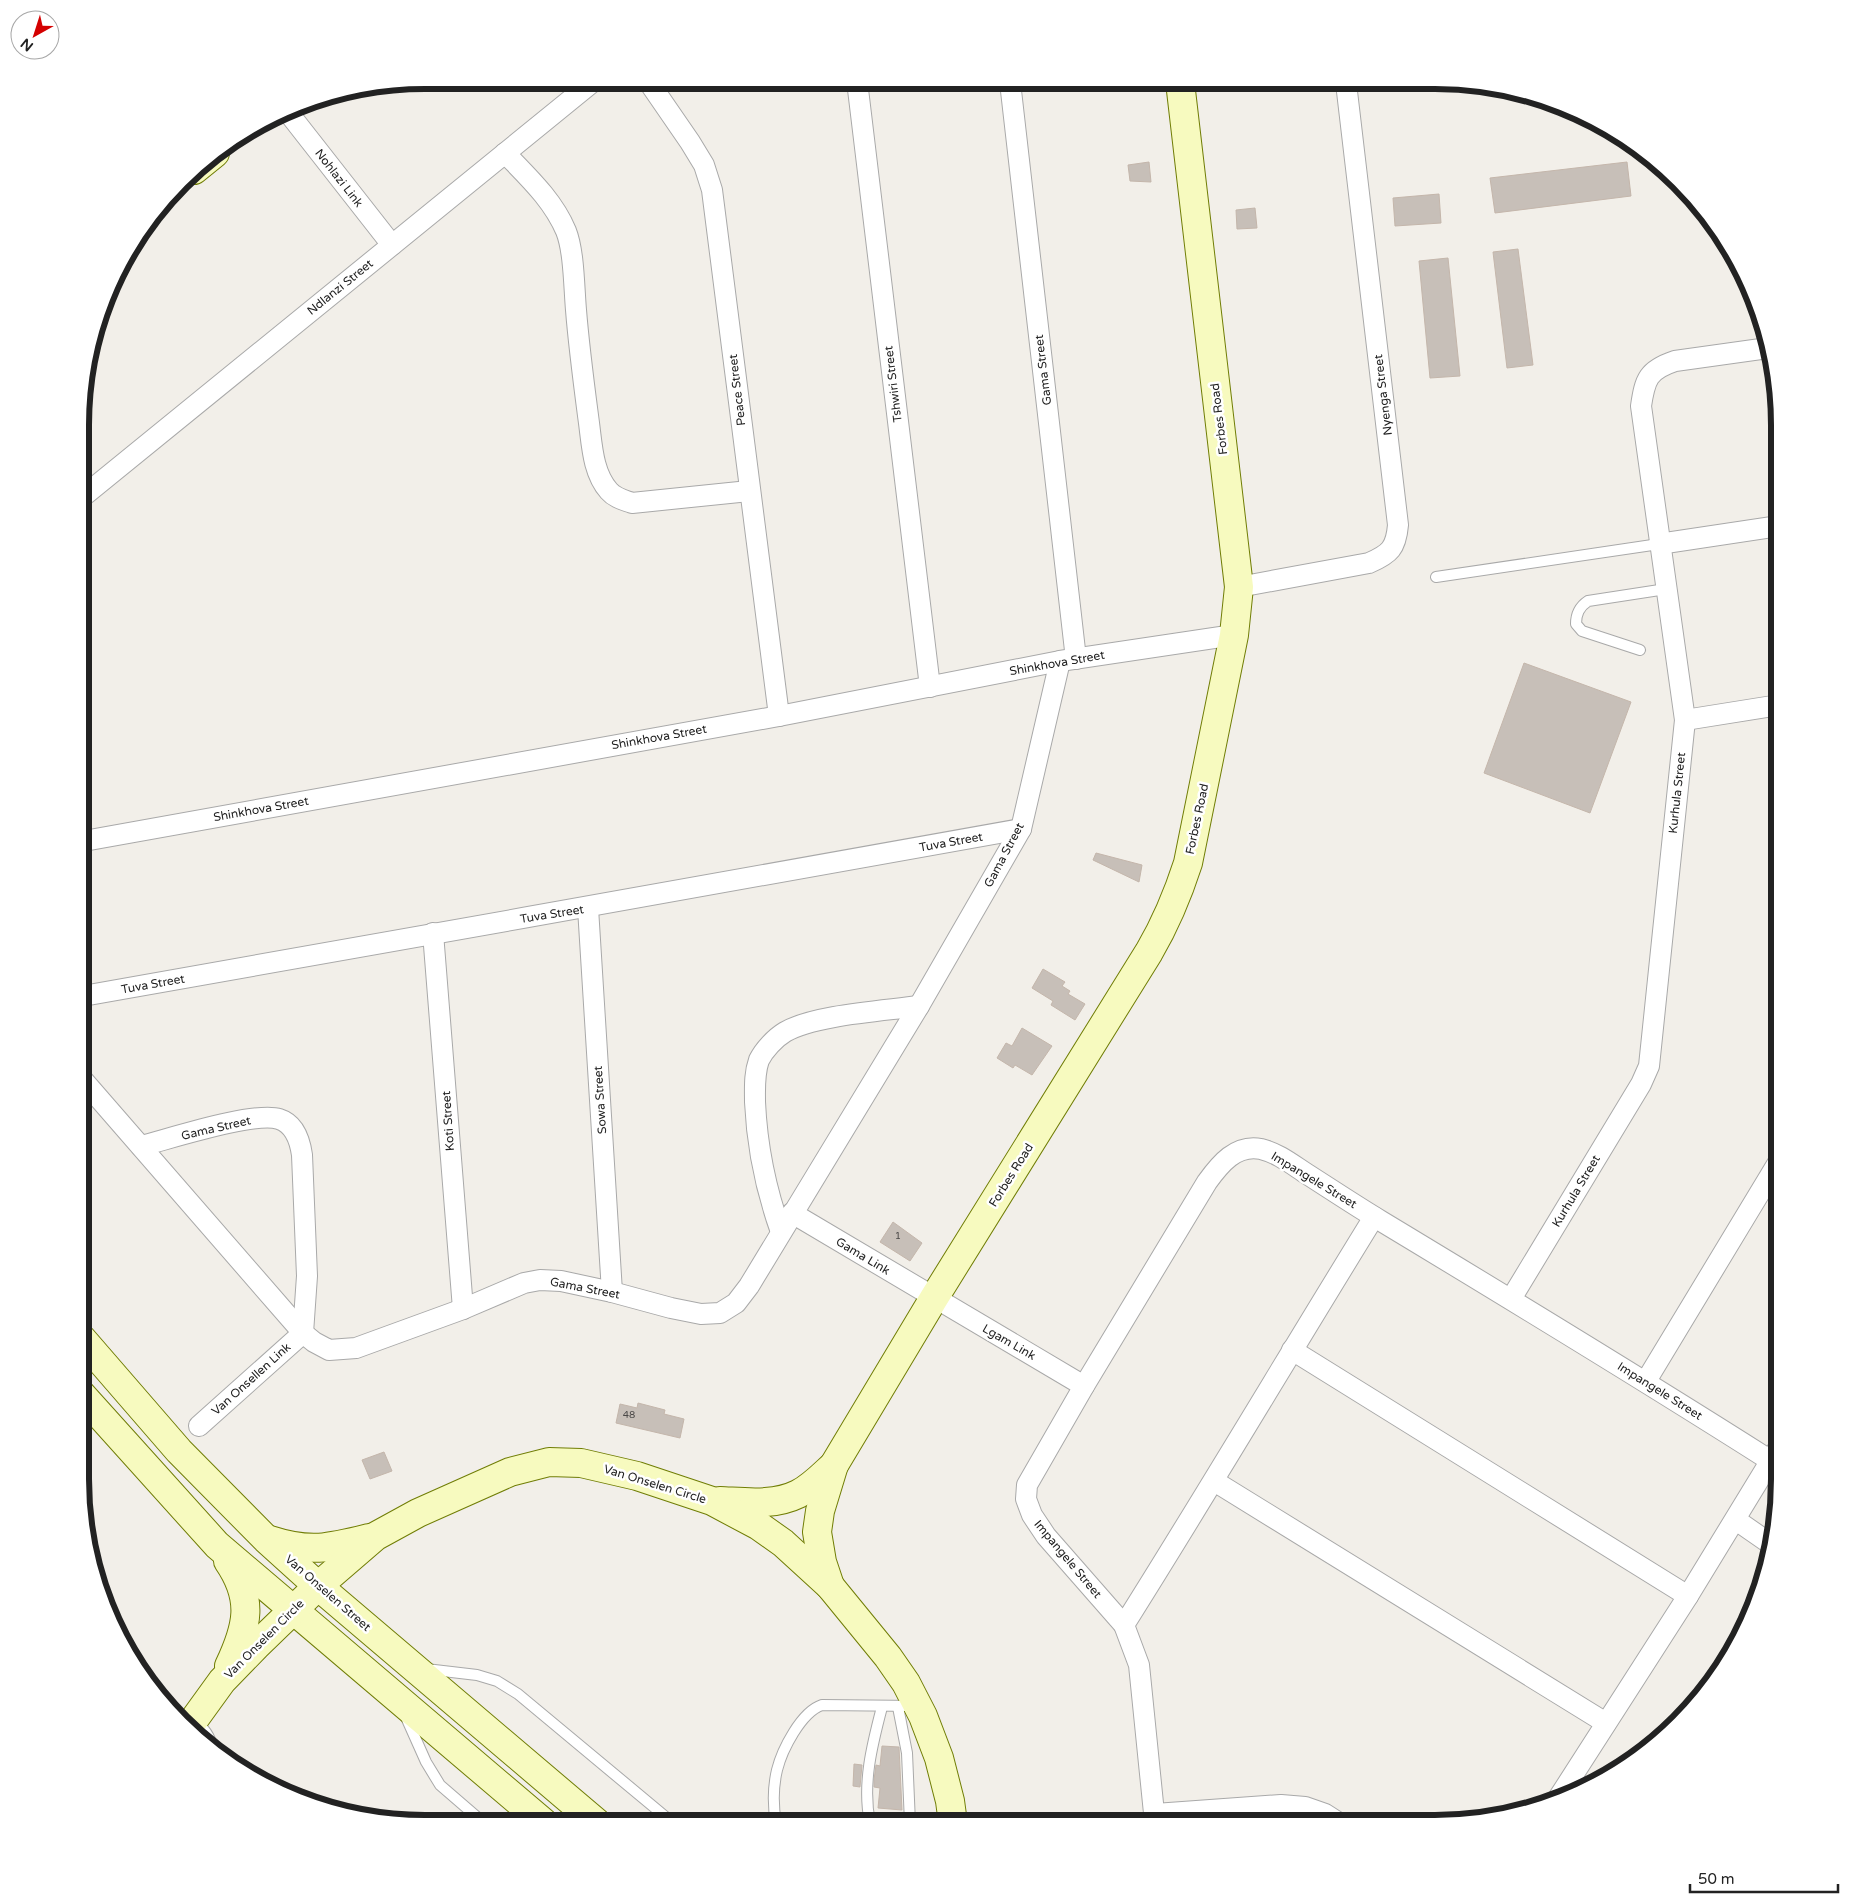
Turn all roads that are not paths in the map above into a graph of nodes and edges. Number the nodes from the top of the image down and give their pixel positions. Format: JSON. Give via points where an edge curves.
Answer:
{"nodes":[{"id":1,"x":584,"y":89,"type":"edge"},
{"id":2,"x":654,"y":89,"type":"edge"},
{"id":3,"x":858,"y":89,"type":"edge"},
{"id":4,"x":1011,"y":89,"type":"edge"},
{"id":5,"x":1181,"y":89,"type":"edge"},
{"id":6,"x":1347,"y":89,"type":"edge"},
{"id":7,"x":290,"y":117,"type":"edge"},
{"id":8,"x":505,"y":153,"type":"junction"},
{"id":9,"x":392,"y":245,"type":"junction"},
{"id":10,"x":1762,"y":349,"type":"edge"},
{"id":11,"x":749,"y":491,"type":"junction"},
{"id":12,"x":89,"y":492,"type":"edge"},
{"id":13,"x":1771,"y":527,"type":"edge"},
{"id":14,"x":1659,"y":544,"type":"junction"},
{"id":15,"x":1436,"y":576,"type":"dead end"},
{"id":16,"x":1239,"y":587,"type":"junction"},
{"id":17,"x":1666,"y":588,"type":"junction"},
{"id":18,"x":1234,"y":635,"type":"junction"},
{"id":19,"x":1640,"y":650,"type":"dead end"},
{"id":20,"x":1068,"y":660,"type":"junction"},
{"id":21,"x":930,"y":687,"type":"junction"},
{"id":22,"x":1771,"y":706,"type":"edge"},
{"id":23,"x":779,"y":716,"type":"junction"},
{"id":24,"x":1685,"y":720,"type":"junction"},
{"id":25,"x":1021,"y":829,"type":"junction"},
{"id":26,"x":89,"y":840,"type":"edge"},
{"id":27,"x":588,"y":908,"type":"junction"},
{"id":28,"x":433,"y":933,"type":"junction"},
{"id":29,"x":89,"y":995,"type":"edge"},
{"id":30,"x":919,"y":1006,"type":"junction"},
{"id":31,"x":89,"y":1087,"type":"edge"},
{"id":32,"x":141,"y":1146,"type":"junction"},
{"id":33,"x":1771,"y":1174,"type":"edge"},
{"id":34,"x":792,"y":1213,"type":"junction"},
{"id":35,"x":1374,"y":1217,"type":"junction"},
{"id":36,"x":781,"y":1232,"type":"junction"},
{"id":37,"x":612,"y":1292,"type":"junction"},
{"id":38,"x":934,"y":1298,"type":"junction"},
{"id":39,"x":1511,"y":1299,"type":"junction"},
{"id":40,"x":462,"y":1309,"type":"junction"},
{"id":41,"x":303,"y":1333,"type":"junction"},
{"id":42,"x":89,"y":1347,"type":"edge"},
{"id":43,"x":1292,"y":1350,"type":"junction"},
{"id":44,"x":1646,"y":1381,"type":"junction"},
{"id":45,"x":1084,"y":1386,"type":"junction"},
{"id":46,"x":89,"y":1403,"type":"edge"},
{"id":47,"x":199,"y":1426,"type":"dead end"},
{"id":48,"x":1771,"y":1452,"type":"edge"},
{"id":49,"x":1771,"y":1461,"type":"edge"},
{"id":50,"x":834,"y":1464,"type":"junction"},
{"id":51,"x":1214,"y":1481,"type":"junction"},
{"id":52,"x":712,"y":1501,"type":"junction"},
{"id":53,"x":1736,"y":1520,"type":"junction"},
{"id":54,"x":376,"y":1536,"type":"junction"},
{"id":55,"x":266,"y":1539,"type":"junction"},
{"id":56,"x":1766,"y":1540,"type":"edge"},
{"id":57,"x":217,"y":1545,"type":"junction"},
{"id":58,"x":318,"y":1586,"type":"junction"},
{"id":59,"x":830,"y":1586,"type":"junction"},
{"id":60,"x":1688,"y":1596,"type":"junction"},
{"id":61,"x":292,"y":1610,"type":"junction"},
{"id":62,"x":1124,"y":1625,"type":"junction"},
{"id":63,"x":413,"y":1667,"type":"junction"},
{"id":64,"x":222,"y":1681,"type":"junction"},
{"id":65,"x":398,"y":1700,"type":"junction"},
{"id":66,"x":882,"y":1707,"type":"junction"},
{"id":67,"x":908,"y":1707,"type":"junction"},
{"id":68,"x":192,"y":1722,"type":"edge"},
{"id":69,"x":1606,"y":1723,"type":"junction"},
{"id":70,"x":1563,"y":1790,"type":"edge"},
{"id":71,"x":475,"y":1815,"type":"edge"},
{"id":72,"x":535,"y":1815,"type":"edge"},
{"id":73,"x":588,"y":1815,"type":"edge"},
{"id":74,"x":662,"y":1815,"type":"edge"},
{"id":75,"x":775,"y":1815,"type":"edge"},
{"id":76,"x":868,"y":1815,"type":"edge"},
{"id":77,"x":910,"y":1815,"type":"edge"},
{"id":78,"x":952,"y":1815,"type":"edge"},
{"id":79,"x":1154,"y":1815,"type":"edge"},
{"id":80,"x":1197,"y":1815,"type":"edge"},
{"id":81,"x":1327,"y":1815,"type":"edge"}],
"edges":[{"from":1,"to":8,"type":"street","name":"Ndlanzi Street"},
{"from":2,"to":11,"type":"street","name":"Peace Street","via":[[704,165],[712,190]]},
{"from":3,"to":21,"type":"street","name":"Tshwiri Street"},
{"from":4,"to":20,"type":"street","name":"Gama Street"},
{"from":5,"to":16,"type":"street","name":"Forbes Road"},
{"from":6,"to":16,"type":"street","name":"Nyenga Street","via":[[1398,525],[1397,540],[1384,556],[1369,563]]},
{"from":7,"to":9,"type":"street","name":"Nohlazi Link"},
{"from":8,"to":9,"type":"street","name":"Ndlanzi Street"},
{"from":8,"to":11,"type":"street","via":[[556,210],[566,232],[594,457],[601,480],[610,493],[632,503]]},
{"from":9,"to":12,"type":"street","name":"Ndlanzi Street"},
{"from":10,"to":14,"type":"street","name":"Kurhula Street","via":[[1662,365],[1644,386],[1641,406]]},
{"from":11,"to":23,"type":"street","name":"Peace Street"},
{"from":13,"to":14,"type":"street"},
{"from":14,"to":15,"type":"lane"},
{"from":14,"to":17,"type":"street","name":"Kurhula Street"},
{"from":16,"to":18,"type":"street","name":"Forbes Road"},
{"from":17,"to":19,"type":"lane","via":[[1588,601],[1582,604],[1576,615],[1576,624],[1582,631]]},
{"from":17,"to":24,"type":"street","name":"Kurhula Street"},
{"from":18,"to":20,"type":"street","name":"Shinkhova Street"},
{"from":18,"to":38,"type":"street","name":"Forbes Road","via":[[1188,862],[1165,924]]},
{"from":20,"to":21,"type":"street","name":"Shinkhova Street"},
{"from":20,"to":25,"type":"street","name":"Gama Street"},
{"from":21,"to":23,"type":"street","name":"Shinkhova Street"},
{"from":22,"to":24,"type":"street"},
{"from":23,"to":26,"type":"street","name":"Shinkhova Street"},
{"from":24,"to":39,"type":"street","name":"Kurhula Street","via":[[1648,1066],[1641,1084]]},
{"from":25,"to":27,"type":"street","name":"Tuva Street"},
{"from":25,"to":30,"type":"street","name":"Gama Street"},
{"from":27,"to":28,"type":"street","name":"Tuva Street"},
{"from":27,"to":37,"type":"street","name":"Sowa Street"},
{"from":28,"to":29,"type":"street","name":"Tuva Street"},
{"from":28,"to":40,"type":"street","name":"Koti Street"},
{"from":30,"to":34,"type":"street","name":"Gama Street"},
{"from":30,"to":36,"type":"street","via":[[799,1026],[784,1032],[760,1060],[754,1078],[756,1129],[764,1177]]},
{"from":31,"to":32,"type":"street","name":"Gama Street"},
{"from":32,"to":41,"type":"street","name":"Gama Street"},
{"from":32,"to":41,"type":"street","name":"Gama Street","via":[[266,1117],[280,1119],[292,1127],[300,1140],[302,1155],[307,1276]]},
{"from":33,"to":44,"type":"street"},
{"from":34,"to":36,"type":"street","name":"Gama Street"},
{"from":34,"to":38,"type":"street","name":"Gama Link"},
{"from":35,"to":39,"type":"street","name":"Impangele Street"},
{"from":35,"to":43,"type":"street"},
{"from":35,"to":45,"type":"street","name":"Impangele Street","via":[[1282,1158],[1261,1149],[1246,1148],[1230,1156],[1207,1182]]},
{"from":36,"to":37,"type":"street","name":"Gama Street","via":[[749,1286],[736,1303],[720,1313],[701,1314]]},
{"from":37,"to":40,"type":"street","name":"Gama Street","via":[[540,1280],[524,1283]]},
{"from":38,"to":45,"type":"street","name":"Lgam Link"},
{"from":38,"to":50,"type":"street","name":"Forbes Road"},
{"from":39,"to":44,"type":"street","name":"Impangele Street"},
{"from":40,"to":41,"type":"street","name":"Gama Street","via":[[356,1348],[330,1350]]},
{"from":41,"to":47,"type":"street","name":"Van Onsellen Link"},
{"from":42,"to":55,"type":"street","name":"Van Onselen Street","via":[[179,1451]]},
{"from":43,"to":51,"type":"street"},
{"from":43,"to":60,"type":"street"},
{"from":44,"to":48,"type":"street","name":"Impangele Street"},
{"from":45,"to":62,"type":"street","name":"Impangele Street","via":[[1027,1485],[1026,1499],[1046,1536]]},
{"from":46,"to":57,"type":"street"},
{"from":49,"to":53,"type":"street"},
{"from":50,"to":52,"type":"street","name":"Forbes Road","via":[[810,1487],[786,1499],[770,1502]]},
{"from":50,"to":59,"type":"street","name":"Forbes Road","via":[[817,1532]]},
{"from":51,"to":62,"type":"street"},
{"from":51,"to":69,"type":"street"},
{"from":52,"to":54,"type":"street","name":"Van Onselen Circle","via":[[610,1469],[581,1463],[549,1462],[510,1472],[467,1490]]},
{"from":52,"to":59,"type":"street","name":"Van Onselen Circle","via":[[775,1537]]},
{"from":53,"to":56,"type":"street"},
{"from":53,"to":60,"type":"street"},
{"from":54,"to":55,"type":"street","via":[[327,1548],[306,1549]]},
{"from":54,"to":58,"type":"street","name":"Van Onselen Circle"},
{"from":55,"to":58,"type":"street","name":"Van Onselen Street"},
{"from":57,"to":61,"type":"street"},
{"from":57,"to":64,"type":"street","via":[[240,1581],[247,1612],[236,1650]]},
{"from":58,"to":61,"type":"street","name":"Van Onselen Circle"},
{"from":58,"to":63,"type":"street","name":"Van Onselen Street"},
{"from":59,"to":67,"type":"street","name":"Van Onselen Circle","via":[[906,1683]]},
{"from":60,"to":69,"type":"street"},
{"from":61,"to":64,"type":"street","name":"Van Onselen Circle"},
{"from":61,"to":65,"type":"street"},
{"from":62,"to":79,"type":"street","via":[[1139,1665]]},
{"from":63,"to":73,"type":"street","name":"Van Onselen Street"},
{"from":63,"to":74,"type":"lane","via":[[477,1675],[497,1681],[518,1694]]},
{"from":64,"to":68,"type":"street","name":"Van Onselen Circle"},
{"from":65,"to":71,"type":"lane","via":[[440,1785]]},
{"from":65,"to":72,"type":"street"},
{"from":66,"to":67,"type":"lane"},
{"from":66,"to":75,"type":"lane","via":[[822,1705],[801,1722],[792,1734],[777,1769]]},
{"from":66,"to":76,"type":"lane","via":[[869,1759]]},
{"from":67,"to":77,"type":"lane"},
{"from":67,"to":78,"type":"street","name":"Van Onselen Circle","via":[[939,1758]]},
{"from":69,"to":70,"type":"street"},
{"from":80,"to":81,"type":"street","via":[[1280,1805],[1305,1807]]}]}
